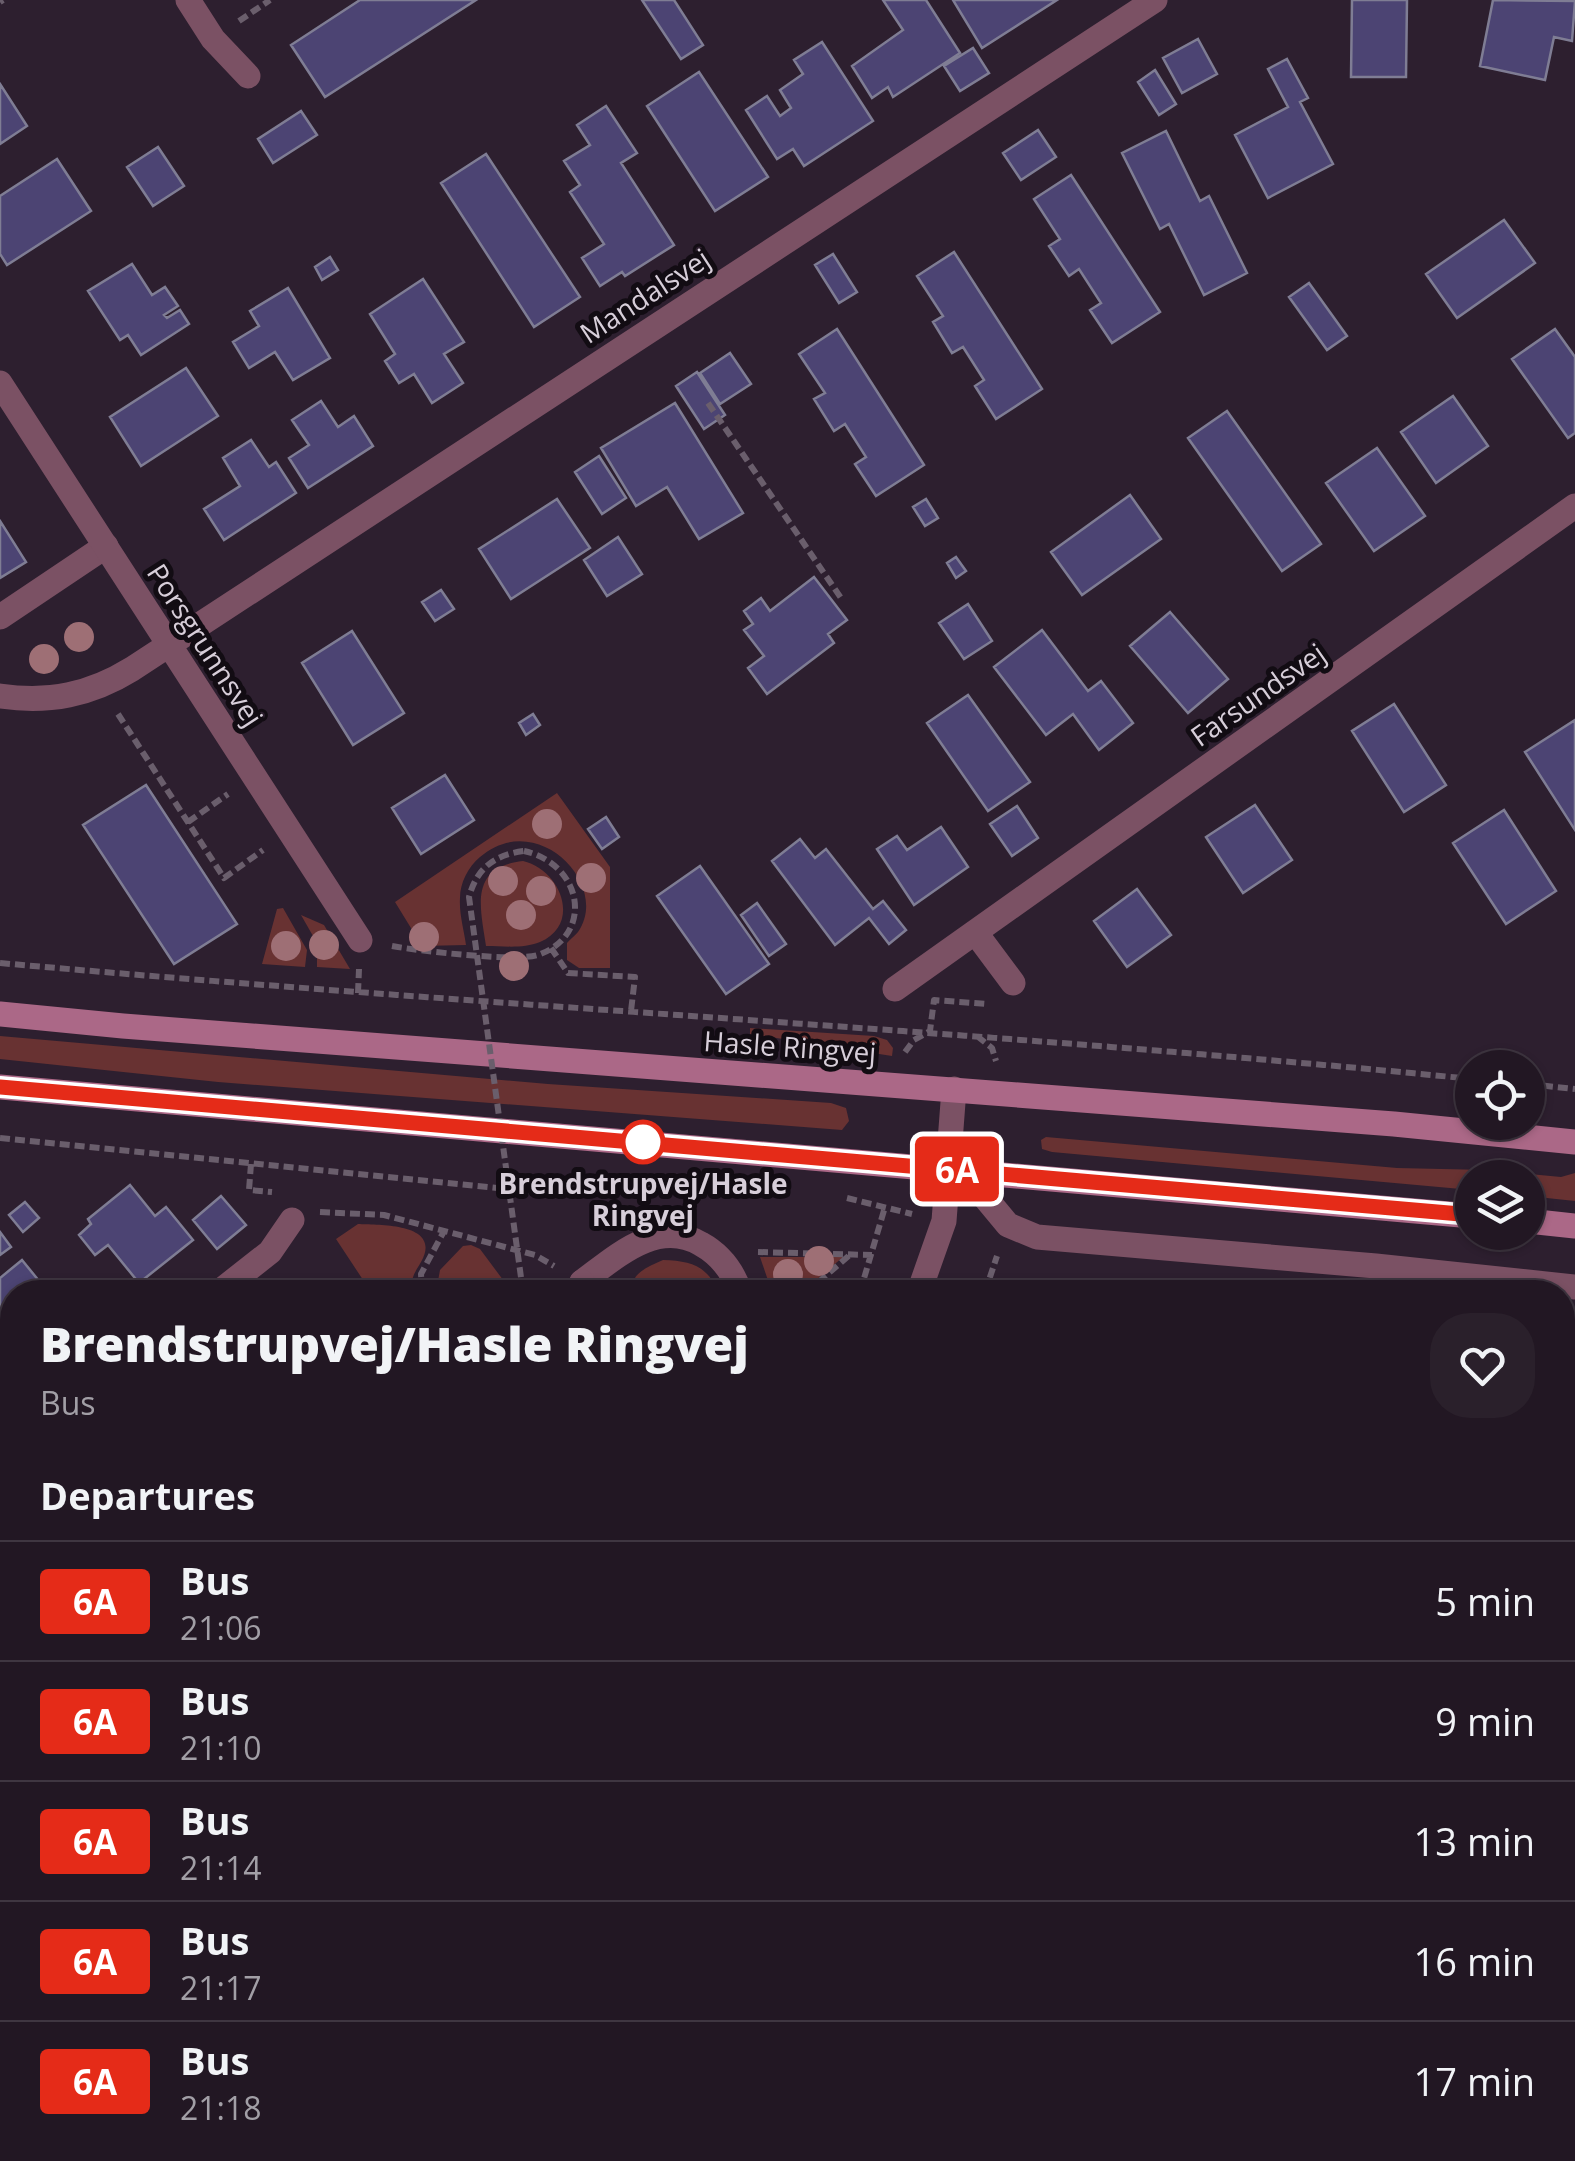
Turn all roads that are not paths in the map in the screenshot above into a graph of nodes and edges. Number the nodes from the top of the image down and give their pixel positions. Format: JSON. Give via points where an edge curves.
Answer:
{"nodes":[{"id":1,"x":188,"y":0,"type":"edge"},
{"id":2,"x":1154,"y":0,"type":"edge"},
{"id":3,"x":248,"y":76,"type":"dead end"},
{"id":4,"x":0,"y":383,"type":"edge"},
{"id":5,"x":1575,"y":506,"type":"edge"},
{"id":6,"x":106,"y":546,"type":"junction"},
{"id":7,"x":0,"y":617,"type":"edge"},
{"id":8,"x":169,"y":644,"type":"junction"},
{"id":9,"x":0,"y":696,"type":"edge"},
{"id":10,"x":975,"y":932,"type":"junction"},
{"id":11,"x":360,"y":940,"type":"road end"},
{"id":12,"x":1013,"y":983,"type":"road end"},
{"id":13,"x":895,"y":989,"type":"dead end"},
{"id":14,"x":0,"y":1014,"type":"edge"},
{"id":15,"x":0,"y":1087,"type":"edge"},
{"id":16,"x":954,"y":1089,"type":"junction"},
{"id":17,"x":1575,"y":1142,"type":"edge"},
{"id":18,"x":948,"y":1168,"type":"junction"},
{"id":19,"x":1455,"y":1214,"type":"edge"},
{"id":20,"x":298,"y":1216,"type":"road end"},
{"id":21,"x":1545,"y":1223,"type":"edge"},
{"id":22,"x":1575,"y":1226,"type":"edge"},
{"id":23,"x":234,"y":1280,"type":"edge"},
{"id":24,"x":593,"y":1280,"type":"edge"},
{"id":25,"x":733,"y":1280,"type":"edge"},
{"id":26,"x":923,"y":1280,"type":"edge"},
{"id":27,"x":1503,"y":1280,"type":"edge"}],
"edges":[{"from":1,"to":3,"type":"street"},
{"from":2,"to":8,"type":"street","name":"Mandalsvej"},
{"from":4,"to":6,"type":"street","name":"Porsgrunnsvej"},
{"from":5,"to":10,"type":"street","name":"Farsundsvej"},
{"from":6,"to":7,"type":"street"},
{"from":6,"to":8,"type":"street","name":"Porsgrunnsvej"},
{"from":8,"to":9,"type":"street","name":"Mandalsvej","via":[[101,688],[46,699]]},
{"from":8,"to":11,"type":"street","name":"Porsgrunnsvej"},
{"from":10,"to":12,"type":"street"},
{"from":10,"to":13,"type":"street","name":"Farsundsvej"},
{"from":14,"to":16,"type":"main road","name":"Hasle Ringvej"},
{"from":15,"to":18,"type":"main road"},
{"from":16,"to":17,"type":"main road","name":"Hasle Ringvej"},
{"from":16,"to":18,"type":"street"},
{"from":18,"to":19,"type":"main road"},
{"from":18,"to":26,"type":"street","via":[[944,1221]]},
{"from":18,"to":27,"type":"street","via":[[969,1178],[1008,1225],[1038,1237]]},
{"from":20,"to":23,"type":"street","via":[[270,1252]]},
{"from":21,"to":22,"type":"main road"},
{"from":24,"to":25,"type":"street","via":[[626,1249],[665,1234],[696,1241],[723,1262]]}]}
